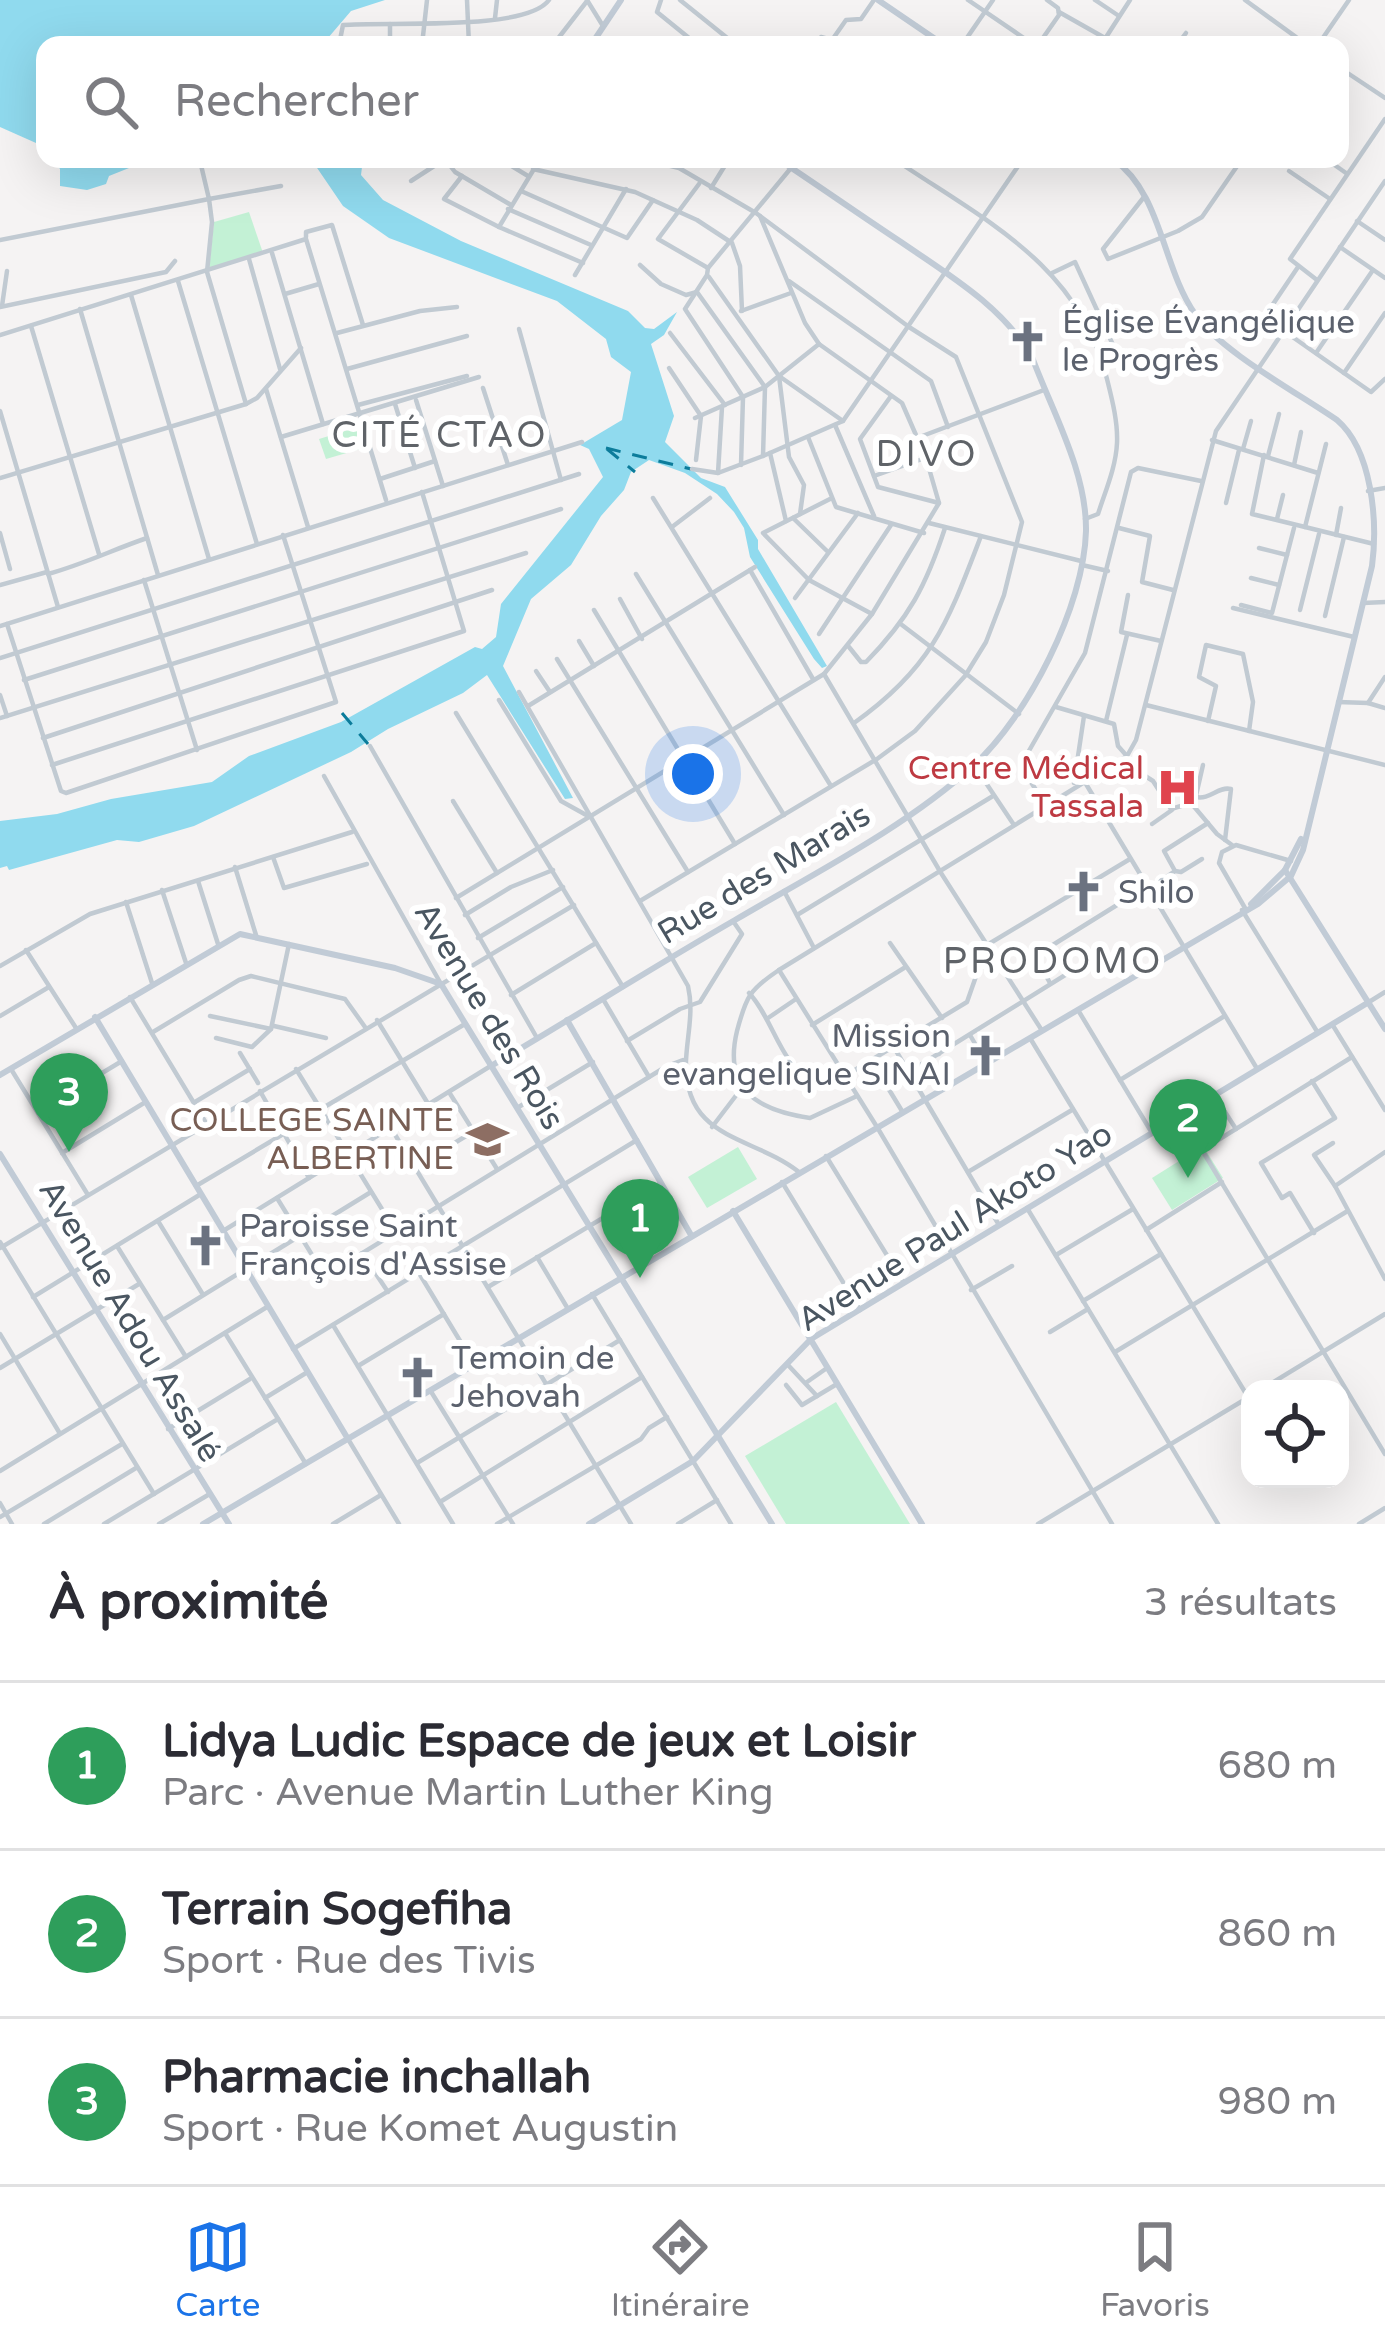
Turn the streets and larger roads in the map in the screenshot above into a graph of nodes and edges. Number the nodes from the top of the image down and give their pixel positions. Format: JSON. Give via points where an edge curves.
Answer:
{"nodes":[{"id":1,"x":427,"y":0,"type":"edge"},
{"id":2,"x":467,"y":0,"type":"edge"},
{"id":3,"x":497,"y":0,"type":"edge"},
{"id":4,"x":536,"y":0,"type":"edge"},
{"id":5,"x":549,"y":0,"type":"edge"},
{"id":6,"x":621,"y":0,"type":"edge"},
{"id":7,"x":661,"y":0,"type":"edge"},
{"id":8,"x":680,"y":0,"type":"edge"},
{"id":9,"x":879,"y":0,"type":"edge"},
{"id":10,"x":968,"y":0,"type":"edge"},
{"id":11,"x":993,"y":0,"type":"edge"},
{"id":12,"x":1046,"y":0,"type":"edge"},
{"id":13,"x":1095,"y":0,"type":"edge"},
{"id":14,"x":1130,"y":0,"type":"edge"},
{"id":15,"x":1245,"y":0,"type":"edge"},
{"id":16,"x":1349,"y":0,"type":"edge"},
{"id":17,"x":587,"y":1,"type":"edge"},
{"id":18,"x":541,"y":10,"type":"junction"},
{"id":19,"x":985,"y":12,"type":"junction"},
{"id":20,"x":1059,"y":12,"type":"junction"},
{"id":21,"x":1119,"y":16,"type":"junction"},
{"id":22,"x":495,"y":18,"type":"junction"},
{"id":23,"x":468,"y":21,"type":"junction"},
{"id":24,"x":390,"y":24,"type":"junction"},
{"id":25,"x":423,"y":24,"type":"junction"},
{"id":26,"x":603,"y":26,"type":"junction"},
{"id":27,"x":1186,"y":33,"type":"dead end"},
{"id":28,"x":341,"y":36,"type":"edge"},
{"id":29,"x":390,"y":36,"type":"edge"},
{"id":30,"x":422,"y":36,"type":"edge"},
{"id":31,"x":469,"y":36,"type":"edge"},
{"id":32,"x":560,"y":36,"type":"edge"},
{"id":33,"x":597,"y":36,"type":"edge"},
{"id":34,"x":687,"y":36,"type":"edge"},
{"id":35,"x":725,"y":36,"type":"edge"},
{"id":36,"x":835,"y":36,"type":"edge"},
{"id":37,"x":931,"y":36,"type":"edge"},
{"id":38,"x":968,"y":36,"type":"edge"},
{"id":39,"x":1022,"y":36,"type":"edge"},
{"id":40,"x":1042,"y":36,"type":"edge"},
{"id":41,"x":1095,"y":36,"type":"edge"},
{"id":42,"x":1107,"y":36,"type":"edge"},
{"id":43,"x":1184,"y":36,"type":"edge"},
{"id":44,"x":1295,"y":36,"type":"edge"},
{"id":45,"x":1324,"y":36,"type":"edge"},
{"id":46,"x":1349,"y":74,"type":"edge"},
{"id":47,"x":1385,"y":98,"type":"edge"},
{"id":48,"x":1385,"y":119,"type":"edge"},
{"id":49,"x":202,"y":168,"type":"edge"},
{"id":50,"x":431,"y":168,"type":"edge"},
{"id":51,"x":454,"y":168,"type":"edge"},
{"id":52,"x":521,"y":168,"type":"edge"},
{"id":53,"x":534,"y":168,"type":"edge"},
{"id":54,"x":676,"y":168,"type":"edge"},
{"id":55,"x":721,"y":168,"type":"edge"},
{"id":56,"x":791,"y":168,"type":"joint"},
{"id":57,"x":907,"y":168,"type":"edge"},
{"id":58,"x":1017,"y":168,"type":"edge"},
{"id":59,"x":1123,"y":168,"type":"edge"},
{"id":60,"x":1236,"y":168,"type":"edge"},
{"id":61,"x":1339,"y":168,"type":"edge"},
{"id":62,"x":1288,"y":171,"type":"dead end"},
{"id":63,"x":531,"y":172,"type":"junction"},
{"id":64,"x":1348,"y":174,"type":"junction"},
{"id":65,"x":462,"y":176,"type":"junction"},
{"id":66,"x":411,"y":181,"type":"dead end"},
{"id":67,"x":1385,"y":181,"type":"edge"},
{"id":68,"x":700,"y":182,"type":"junction"},
{"id":69,"x":281,"y":186,"type":"dead end"},
{"id":70,"x":626,"y":188,"type":"junction"},
{"id":71,"x":711,"y":188,"type":"junction"},
{"id":72,"x":519,"y":190,"type":"junction"},
{"id":73,"x":1144,"y":197,"type":"junction"},
{"id":74,"x":208,"y":199,"type":"junction"},
{"id":75,"x":1330,"y":199,"type":"junction"},
{"id":76,"x":653,"y":200,"type":"junction"},
{"id":77,"x":510,"y":207,"type":"junction"},
{"id":78,"x":680,"y":211,"type":"junction"},
{"id":79,"x":758,"y":214,"type":"junction"},
{"id":80,"x":982,"y":219,"type":"junction"},
{"id":81,"x":1357,"y":221,"type":"junction"},
{"id":82,"x":603,"y":226,"type":"junction"},
{"id":83,"x":499,"y":227,"type":"junction"},
{"id":84,"x":1161,"y":238,"type":"junction"},
{"id":85,"x":0,"y":239,"type":"edge"},
{"id":86,"x":307,"y":239,"type":"junction"},
{"id":87,"x":1385,"y":240,"type":"edge"},
{"id":88,"x":732,"y":243,"type":"junction"},
{"id":89,"x":592,"y":245,"type":"junction"},
{"id":90,"x":1340,"y":246,"type":"junction"},
{"id":91,"x":272,"y":253,"type":"junction"},
{"id":92,"x":249,"y":260,"type":"junction"},
{"id":93,"x":175,"y":261,"type":"dead end"},
{"id":94,"x":583,"y":263,"type":"junction"},
{"id":95,"x":640,"y":266,"type":"dead end"},
{"id":96,"x":1298,"y":267,"type":"junction"},
{"id":97,"x":1373,"y":270,"type":"junction"},
{"id":98,"x":8,"y":271,"type":"dead end"},
{"id":99,"x":707,"y":271,"type":"junction"},
{"id":100,"x":207,"y":272,"type":"junction"},
{"id":101,"x":946,"y":273,"type":"junction"},
{"id":102,"x":1052,"y":273,"type":"junction"},
{"id":103,"x":575,"y":275,"type":"dead end"},
{"id":104,"x":785,"y":278,"type":"junction"},
{"id":105,"x":1385,"y":278,"type":"edge"},
{"id":106,"x":1317,"y":280,"type":"junction"},
{"id":107,"x":178,"y":281,"type":"junction"},
{"id":108,"x":321,"y":283,"type":"junction"},
{"id":109,"x":697,"y":292,"type":"junction"},
{"id":110,"x":791,"y":293,"type":"junction"},
{"id":111,"x":285,"y":294,"type":"junction"},
{"id":112,"x":131,"y":295,"type":"junction"},
{"id":113,"x":1,"y":306,"type":"edge"},
{"id":114,"x":457,"y":307,"type":"dead end"},
{"id":115,"x":80,"y":310,"type":"junction"},
{"id":116,"x":739,"y":312,"type":"junction"},
{"id":117,"x":1385,"y":313,"type":"edge"},
{"id":118,"x":1263,"y":319,"type":"dead end"},
{"id":119,"x":363,"y":325,"type":"junction"},
{"id":120,"x":32,"y":326,"type":"junction"},
{"id":121,"x":909,"y":327,"type":"junction"},
{"id":122,"x":519,"y":329,"type":"dead end"},
{"id":123,"x":1283,"y":330,"type":"junction"},
{"id":124,"x":337,"y":333,"type":"junction"},
{"id":125,"x":670,"y":333,"type":"dead end"},
{"id":126,"x":0,"y":334,"type":"edge"},
{"id":127,"x":466,"y":336,"type":"dead end"},
{"id":128,"x":819,"y":344,"type":"junction"},
{"id":129,"x":301,"y":348,"type":"junction"},
{"id":130,"x":892,"y":351,"type":"junction"},
{"id":131,"x":1316,"y":353,"type":"junction"},
{"id":132,"x":1258,"y":366,"type":"junction"},
{"id":133,"x":669,"y":368,"type":"dead end"},
{"id":134,"x":346,"y":369,"type":"junction"},
{"id":135,"x":1124,"y":369,"type":"dead end"},
{"id":136,"x":280,"y":370,"type":"junction"},
{"id":137,"x":1344,"y":373,"type":"junction"},
{"id":138,"x":467,"y":376,"type":"dead end"},
{"id":139,"x":779,"y":376,"type":"junction"},
{"id":140,"x":479,"y":377,"type":"dead end"},
{"id":141,"x":1385,"y":379,"type":"edge"},
{"id":142,"x":871,"y":380,"type":"junction"},
{"id":143,"x":765,"y":387,"type":"junction"},
{"id":144,"x":483,"y":388,"type":"dead end"},
{"id":145,"x":266,"y":389,"type":"junction"},
{"id":146,"x":1044,"y":390,"type":"junction"},
{"id":147,"x":892,"y":394,"type":"junction"},
{"id":148,"x":415,"y":397,"type":"junction"},
{"id":149,"x":743,"y":397,"type":"junction"},
{"id":150,"x":246,"y":404,"type":"junction"},
{"id":151,"x":395,"y":404,"type":"junction"},
{"id":152,"x":358,"y":405,"type":"junction"},
{"id":153,"x":724,"y":406,"type":"junction"},
{"id":154,"x":0,"y":411,"type":"edge"},
{"id":155,"x":218,"y":412,"type":"junction"},
{"id":156,"x":360,"y":413,"type":"junction"},
{"id":157,"x":982,"y":414,"type":"junction"},
{"id":158,"x":1279,"y":414,"type":"dead end"},
{"id":159,"x":698,"y":417,"type":"junction"},
{"id":160,"x":843,"y":421,"type":"junction"},
{"id":161,"x":1251,"y":421,"type":"dead end"},
{"id":162,"x":323,"y":424,"type":"junction"},
{"id":163,"x":835,"y":424,"type":"junction"},
{"id":164,"x":170,"y":427,"type":"junction"},
{"id":165,"x":948,"y":427,"type":"junction"},
{"id":166,"x":1301,"y":432,"type":"dead end"},
{"id":167,"x":808,"y":436,"type":"junction"},
{"id":168,"x":281,"y":437,"type":"junction"},
{"id":169,"x":917,"y":438,"type":"junction"},
{"id":170,"x":1212,"y":440,"type":"junction"},
{"id":171,"x":116,"y":442,"type":"junction"},
{"id":172,"x":582,"y":442,"type":"dead end"},
{"id":173,"x":1326,"y":444,"type":"dead end"},
{"id":174,"x":787,"y":445,"type":"junction"},
{"id":175,"x":1241,"y":448,"type":"junction"},
{"id":176,"x":553,"y":451,"type":"junction"},
{"id":177,"x":766,"y":454,"type":"junction"},
{"id":178,"x":1266,"y":455,"type":"junction"},
{"id":179,"x":68,"y":457,"type":"junction"},
{"id":180,"x":926,"y":458,"type":"junction"},
{"id":181,"x":696,"y":460,"type":"dead end"},
{"id":182,"x":435,"y":461,"type":"junction"},
{"id":183,"x":1294,"y":464,"type":"junction"},
{"id":184,"x":508,"y":465,"type":"junction"},
{"id":185,"x":741,"y":465,"type":"junction"},
{"id":186,"x":415,"y":468,"type":"junction"},
{"id":187,"x":692,"y":470,"type":"dead end"},
{"id":188,"x":18,"y":472,"type":"junction"},
{"id":189,"x":1318,"y":472,"type":"junction"},
{"id":190,"x":718,"y":473,"type":"junction"},
{"id":191,"x":579,"y":474,"type":"dead end"},
{"id":192,"x":874,"y":476,"type":"junction"},
{"id":193,"x":0,"y":478,"type":"edge"},
{"id":194,"x":380,"y":479,"type":"junction"},
{"id":195,"x":561,"y":480,"type":"junction"},
{"id":196,"x":1202,"y":481,"type":"junction"},
{"id":197,"x":443,"y":486,"type":"junction"},
{"id":198,"x":1385,"y":488,"type":"edge"},
{"id":199,"x":1368,"y":491,"type":"junction"},
{"id":200,"x":422,"y":492,"type":"junction"},
{"id":201,"x":1283,"y":495,"type":"dead end"},
{"id":202,"x":653,"y":498,"type":"dead end"},
{"id":203,"x":710,"y":498,"type":"dead end"},
{"id":204,"x":830,"y":499,"type":"junction"},
{"id":205,"x":387,"y":502,"type":"junction"},
{"id":206,"x":939,"y":503,"type":"junction"},
{"id":207,"x":1226,"y":503,"type":"dead end"},
{"id":208,"x":1341,"y":508,"type":"dead end"},
{"id":209,"x":561,"y":509,"type":"dead end"},
{"id":210,"x":858,"y":513,"type":"junction"},
{"id":211,"x":874,"y":516,"type":"junction"},
{"id":212,"x":793,"y":517,"type":"junction"},
{"id":213,"x":1085,"y":519,"type":"junction"},
{"id":214,"x":430,"y":520,"type":"junction"},
{"id":215,"x":1276,"y":521,"type":"junction"},
{"id":216,"x":929,"y":523,"type":"junction"},
{"id":217,"x":891,"y":525,"type":"junction"},
{"id":218,"x":1294,"y":525,"type":"junction"},
{"id":219,"x":308,"y":527,"type":"junction"},
{"id":220,"x":672,"y":527,"type":"junction"},
{"id":221,"x":1305,"y":527,"type":"junction"},
{"id":222,"x":945,"y":528,"type":"junction"},
{"id":223,"x":1119,"y":528,"type":"junction"},
{"id":224,"x":1320,"y":531,"type":"junction"},
{"id":225,"x":924,"y":532,"type":"junction"},
{"id":226,"x":0,"y":533,"type":"edge"},
{"id":227,"x":283,"y":535,"type":"junction"},
{"id":228,"x":1336,"y":535,"type":"junction"},
{"id":229,"x":981,"y":536,"type":"junction"},
{"id":230,"x":1345,"y":537,"type":"junction"},
{"id":231,"x":147,"y":538,"type":"junction"},
{"id":232,"x":257,"y":544,"type":"junction"},
{"id":233,"x":1375,"y":544,"type":"junction"},
{"id":234,"x":1017,"y":546,"type":"junction"},
{"id":235,"x":1259,"y":548,"type":"dead end"},
{"id":236,"x":439,"y":549,"type":"junction"},
{"id":237,"x":829,"y":552,"type":"junction"},
{"id":238,"x":526,"y":553,"type":"dead end"},
{"id":239,"x":99,"y":554,"type":"junction"},
{"id":240,"x":1287,"y":555,"type":"junction"},
{"id":241,"x":208,"y":559,"type":"junction"},
{"id":242,"x":1082,"y":563,"type":"junction"},
{"id":243,"x":293,"y":564,"type":"junction"},
{"id":244,"x":10,"y":569,"type":"dead end"},
{"id":245,"x":1108,"y":571,"type":"junction"},
{"id":246,"x":48,"y":573,"type":"junction"},
{"id":247,"x":636,"y":574,"type":"dead end"},
{"id":248,"x":158,"y":575,"type":"junction"},
{"id":249,"x":448,"y":578,"type":"junction"},
{"id":250,"x":1251,"y":578,"type":"dead end"},
{"id":251,"x":144,"y":580,"type":"junction"},
{"id":252,"x":809,"y":580,"type":"junction"},
{"id":253,"x":0,"y":585,"type":"edge"},
{"id":254,"x":1279,"y":585,"type":"junction"},
{"id":255,"x":492,"y":590,"type":"dead end"},
{"id":256,"x":1173,"y":590,"type":"junction"},
{"id":257,"x":713,"y":592,"type":"junction"},
{"id":258,"x":302,"y":593,"type":"junction"},
{"id":259,"x":1128,"y":595,"type":"dead end"},
{"id":260,"x":795,"y":598,"type":"dead end"},
{"id":261,"x":843,"y":598,"type":"junction"},
{"id":262,"x":620,"y":599,"type":"dead end"},
{"id":263,"x":1385,"y":602,"type":"edge"},
{"id":264,"x":456,"y":603,"type":"junction"},
{"id":265,"x":1363,"y":603,"type":"junction"},
{"id":266,"x":58,"y":607,"type":"junction"},
{"id":267,"x":153,"y":609,"type":"junction"},
{"id":268,"x":594,"y":610,"type":"dead end"},
{"id":269,"x":1300,"y":610,"type":"dead end"},
{"id":270,"x":872,"y":614,"type":"junction"},
{"id":271,"x":1325,"y":616,"type":"dead end"},
{"id":272,"x":310,"y":621,"type":"junction"},
{"id":273,"x":665,"y":622,"type":"junction"},
{"id":274,"x":3,"y":625,"type":"edge"},
{"id":275,"x":902,"y":625,"type":"junction"},
{"id":276,"x":819,"y":634,"type":"dead end"},
{"id":277,"x":1127,"y":634,"type":"junction"},
{"id":278,"x":1354,"y":637,"type":"junction"},
{"id":279,"x":162,"y":638,"type":"junction"},
{"id":280,"x":642,"y":639,"type":"junction"},
{"id":281,"x":579,"y":641,"type":"dead end"},
{"id":282,"x":1162,"y":641,"type":"junction"},
{"id":283,"x":319,"y":647,"type":"junction"},
{"id":284,"x":849,"y":647,"type":"junction"},
{"id":285,"x":932,"y":649,"type":"junction"},
{"id":286,"x":619,"y":651,"type":"junction"},
{"id":287,"x":16,"y":652,"type":"junction"},
{"id":288,"x":0,"y":658,"type":"edge"},
{"id":289,"x":556,"y":659,"type":"dead end"},
{"id":290,"x":171,"y":663,"type":"junction"},
{"id":291,"x":593,"y":666,"type":"junction"},
{"id":292,"x":536,"y":671,"type":"dead end"},
{"id":293,"x":824,"y":674,"type":"junction"},
{"id":294,"x":328,"y":675,"type":"junction"},
{"id":295,"x":965,"y":676,"type":"junction"},
{"id":296,"x":1385,"y":677,"type":"edge"},
{"id":297,"x":813,"y":679,"type":"junction"},
{"id":298,"x":24,"y":680,"type":"junction"},
{"id":299,"x":569,"y":681,"type":"junction"},
{"id":300,"x":520,"y":692,"type":"dead end"},
{"id":301,"x":550,"y":692,"type":"junction"},
{"id":302,"x":180,"y":694,"type":"junction"},
{"id":303,"x":0,"y":695,"type":"edge"},
{"id":304,"x":778,"y":699,"type":"junction"},
{"id":305,"x":499,"y":700,"type":"dead end"},
{"id":306,"x":1338,"y":702,"type":"junction"},
{"id":307,"x":1368,"y":703,"type":"junction"},
{"id":308,"x":1145,"y":705,"type":"junction"},
{"id":309,"x":528,"y":706,"type":"junction"},
{"id":310,"x":34,"y":707,"type":"junction"},
{"id":311,"x":1056,"y":707,"type":"junction"},
{"id":312,"x":1385,"y":708,"type":"edge"},
{"id":313,"x":456,"y":713,"type":"dead end"},
{"id":314,"x":1018,"y":714,"type":"junction"},
{"id":315,"x":1084,"y":716,"type":"junction"},
{"id":316,"x":3,"y":717,"type":"edge"},
{"id":317,"x":1106,"y":721,"type":"junction"},
{"id":318,"x":1208,"y":721,"type":"junction"},
{"id":319,"x":189,"y":722,"type":"junction"},
{"id":320,"x":854,"y":723,"type":"junction"},
{"id":321,"x":730,"y":727,"type":"junction"},
{"id":322,"x":1249,"y":731,"type":"junction"},
{"id":323,"x":43,"y":738,"type":"junction"},
{"id":324,"x":370,"y":746,"type":"dead end"},
{"id":325,"x":196,"y":750,"type":"junction"},
{"id":326,"x":1326,"y":751,"type":"junction"},
{"id":327,"x":682,"y":757,"type":"junction"},
{"id":328,"x":1125,"y":758,"type":"junction"},
{"id":329,"x":877,"y":759,"type":"junction"},
{"id":330,"x":52,"y":765,"type":"junction"},
{"id":331,"x":974,"y":765,"type":"junction"},
{"id":332,"x":1203,"y":765,"type":"dead end"},
{"id":333,"x":1385,"y":765,"type":"edge"},
{"id":334,"x":324,"y":776,"type":"dead end"},
{"id":335,"x":1074,"y":784,"type":"dead end"},
{"id":336,"x":1086,"y":784,"type":"junction"},
{"id":337,"x":831,"y":786,"type":"junction"},
{"id":338,"x":633,"y":788,"type":"junction"},
{"id":339,"x":994,"y":796,"type":"junction"},
{"id":340,"x":1196,"y":797,"type":"junction"},
{"id":341,"x":453,"y":801,"type":"dead end"},
{"id":342,"x":1194,"y":806,"type":"junction"},
{"id":343,"x":1047,"y":807,"type":"junction"},
{"id":344,"x":1172,"y":809,"type":"junction"},
{"id":345,"x":908,"y":814,"type":"junction"},
{"id":346,"x":784,"y":815,"type":"junction"},
{"id":347,"x":588,"y":816,"type":"junction"},
{"id":348,"x":1152,"y":824,"type":"dead end"},
{"id":349,"x":1208,"y":824,"type":"junction"},
{"id":350,"x":1015,"y":826,"type":"junction"},
{"id":351,"x":352,"y":832,"type":"junction"},
{"id":352,"x":922,"y":840,"type":"junction"},
{"id":353,"x":1229,"y":842,"type":"junction"},
{"id":354,"x":735,"y":844,"type":"junction"},
{"id":355,"x":541,"y":848,"type":"junction"},
{"id":356,"x":273,"y":857,"type":"junction"},
{"id":357,"x":1202,"y":859,"type":"dead end"},
{"id":358,"x":1130,"y":860,"type":"junction"},
{"id":359,"x":370,"y":863,"type":"junction"},
{"id":360,"x":1294,"y":863,"type":"junction"},
{"id":361,"x":236,"y":867,"type":"junction"},
{"id":362,"x":553,"y":870,"type":"junction"},
{"id":363,"x":1175,"y":871,"type":"junction"},
{"id":364,"x":688,"y":872,"type":"junction"},
{"id":365,"x":497,"y":873,"type":"junction"},
{"id":366,"x":941,"y":873,"type":"junction"},
{"id":367,"x":1288,"y":873,"type":"junction"},
{"id":368,"x":198,"y":879,"type":"junction"},
{"id":369,"x":563,"y":886,"type":"junction"},
{"id":370,"x":1147,"y":888,"type":"junction"},
{"id":371,"x":163,"y":890,"type":"junction"},
{"id":372,"x":784,"y":891,"type":"junction"},
{"id":373,"x":456,"y":898,"type":"junction"},
{"id":374,"x":640,"y":901,"type":"junction"},
{"id":375,"x":126,"y":902,"type":"junction"},
{"id":376,"x":574,"y":905,"type":"junction"},
{"id":377,"x":1245,"y":908,"type":"junction"},
{"id":378,"x":465,"y":915,"type":"junction"},
{"id":379,"x":797,"y":915,"type":"junction"},
{"id":380,"x":733,"y":921,"type":"junction"},
{"id":381,"x":256,"y":935,"type":"junction"},
{"id":382,"x":478,"y":938,"type":"junction"},
{"id":383,"x":289,"y":943,"type":"junction"},
{"id":384,"x":596,"y":943,"type":"junction"},
{"id":385,"x":890,"y":943,"type":"dead end"},
{"id":386,"x":218,"y":944,"type":"junction"},
{"id":387,"x":987,"y":944,"type":"junction"},
{"id":388,"x":1183,"y":945,"type":"junction"},
{"id":389,"x":814,"y":948,"type":"junction"},
{"id":390,"x":26,"y":950,"type":"junction"},
{"id":391,"x":1099,"y":954,"type":"dead end"},
{"id":392,"x":487,"y":956,"type":"junction"},
{"id":393,"x":674,"y":958,"type":"junction"},
{"id":394,"x":186,"y":963,"type":"junction"},
{"id":395,"x":0,"y":966,"type":"edge"},
{"id":396,"x":904,"y":968,"type":"junction"},
{"id":397,"x":778,"y":970,"type":"junction"},
{"id":398,"x":152,"y":983,"type":"junction"},
{"id":399,"x":282,"y":983,"type":"junction"},
{"id":400,"x":1050,"y":983,"type":"junction"},
{"id":401,"x":441,"y":984,"type":"junction"},
{"id":402,"x":50,"y":987,"type":"junction"},
{"id":403,"x":623,"y":987,"type":"junction"},
{"id":404,"x":1385,"y":992,"type":"edge"},
{"id":405,"x":749,"y":993,"type":"junction"},
{"id":406,"x":511,"y":995,"type":"junction"},
{"id":407,"x":130,"y":997,"type":"junction"},
{"id":408,"x":603,"y":999,"type":"junction"},
{"id":409,"x":796,"y":1000,"type":"junction"},
{"id":410,"x":1023,"y":1001,"type":"junction"},
{"id":411,"x":1369,"y":1002,"type":"junction"},
{"id":412,"x":692,"y":1005,"type":"junction"},
{"id":413,"x":1077,"y":1008,"type":"junction"},
{"id":414,"x":0,"y":1016,"type":"edge"},
{"id":415,"x":210,"y":1016,"type":"dead end"},
{"id":416,"x":1224,"y":1016,"type":"junction"},
{"id":417,"x":95,"y":1017,"type":"junction"},
{"id":418,"x":768,"y":1018,"type":"junction"},
{"id":419,"x":942,"y":1018,"type":"junction"},
{"id":420,"x":377,"y":1020,"type":"junction"},
{"id":421,"x":567,"y":1020,"type":"junction"},
{"id":422,"x":465,"y":1024,"type":"junction"},
{"id":423,"x":1332,"y":1024,"type":"junction"},
{"id":424,"x":812,"y":1025,"type":"junction"},
{"id":425,"x":271,"y":1027,"type":"junction"},
{"id":426,"x":365,"y":1027,"type":"junction"},
{"id":427,"x":76,"y":1028,"type":"junction"},
{"id":428,"x":924,"y":1029,"type":"junction"},
{"id":429,"x":1041,"y":1029,"type":"junction"},
{"id":430,"x":1385,"y":1029,"type":"edge"},
{"id":431,"x":153,"y":1032,"type":"junction"},
{"id":432,"x":1318,"y":1033,"type":"junction"},
{"id":433,"x":970,"y":1035,"type":"junction"},
{"id":434,"x":1029,"y":1036,"type":"junction"},
{"id":435,"x":216,"y":1038,"type":"dead end"},
{"id":436,"x":538,"y":1038,"type":"junction"},
{"id":437,"x":326,"y":1039,"type":"dead end"},
{"id":438,"x":627,"y":1041,"type":"junction"},
{"id":439,"x":894,"y":1047,"type":"junction"},
{"id":440,"x":240,"y":1053,"type":"dead end"},
{"id":441,"x":939,"y":1054,"type":"junction"},
{"id":442,"x":1352,"y":1057,"type":"junction"},
{"id":443,"x":686,"y":1059,"type":"junction"},
{"id":444,"x":871,"y":1060,"type":"junction"},
{"id":445,"x":122,"y":1061,"type":"junction"},
{"id":446,"x":402,"y":1061,"type":"junction"},
{"id":447,"x":592,"y":1062,"type":"junction"},
{"id":448,"x":986,"y":1062,"type":"junction"},
{"id":449,"x":838,"y":1065,"type":"junction"},
{"id":450,"x":491,"y":1066,"type":"junction"},
{"id":451,"x":11,"y":1069,"type":"junction"},
{"id":452,"x":250,"y":1069,"type":"junction"},
{"id":453,"x":296,"y":1069,"type":"junction"},
{"id":454,"x":1257,"y":1070,"type":"junction"},
{"id":455,"x":909,"y":1072,"type":"junction"},
{"id":456,"x":0,"y":1076,"type":"edge"},
{"id":457,"x":845,"y":1076,"type":"junction"},
{"id":458,"x":649,"y":1077,"type":"junction"},
{"id":459,"x":1120,"y":1079,"type":"junction"},
{"id":460,"x":1312,"y":1081,"type":"junction"},
{"id":461,"x":259,"y":1087,"type":"junction"},
{"id":462,"x":742,"y":1088,"type":"junction"},
{"id":463,"x":449,"y":1092,"type":"junction"},
{"id":464,"x":1214,"y":1095,"type":"junction"},
{"id":465,"x":857,"y":1096,"type":"junction"},
{"id":466,"x":615,"y":1098,"type":"junction"},
{"id":467,"x":924,"y":1098,"type":"junction"},
{"id":468,"x":146,"y":1102,"type":"junction"},
{"id":469,"x":195,"y":1102,"type":"junction"},
{"id":470,"x":428,"y":1105,"type":"junction"},
{"id":471,"x":518,"y":1108,"type":"junction"},
{"id":472,"x":321,"y":1109,"type":"junction"},
{"id":473,"x":1073,"y":1109,"type":"junction"},
{"id":474,"x":1385,"y":1110,"type":"edge"},
{"id":475,"x":902,"y":1111,"type":"junction"},
{"id":476,"x":37,"y":1112,"type":"junction"},
{"id":477,"x":206,"y":1124,"type":"junction"},
{"id":478,"x":712,"y":1126,"type":"junction"},
{"id":479,"x":878,"y":1127,"type":"junction"},
{"id":480,"x":391,"y":1128,"type":"junction"},
{"id":481,"x":1236,"y":1130,"type":"junction"},
{"id":482,"x":473,"y":1131,"type":"junction"},
{"id":483,"x":285,"y":1133,"type":"junction"},
{"id":484,"x":1152,"y":1133,"type":"junction"},
{"id":485,"x":639,"y":1139,"type":"junction"},
{"id":486,"x":1334,"y":1143,"type":"dead end"},
{"id":487,"x":172,"y":1144,"type":"junction"},
{"id":488,"x":539,"y":1144,"type":"junction"},
{"id":489,"x":1385,"y":1152,"type":"edge"},
{"id":490,"x":62,"y":1153,"type":"junction"},
{"id":491,"x":0,"y":1154,"type":"edge"},
{"id":492,"x":348,"y":1154,"type":"junction"},
{"id":493,"x":826,"y":1156,"type":"junction"},
{"id":494,"x":1105,"y":1162,"type":"junction"},
{"id":495,"x":415,"y":1168,"type":"junction"},
{"id":496,"x":497,"y":1170,"type":"junction"},
{"id":497,"x":799,"y":1172,"type":"junction"},
{"id":498,"x":968,"y":1172,"type":"junction"},
{"id":499,"x":309,"y":1178,"type":"junction"},
{"id":500,"x":782,"y":1182,"type":"junction"},
{"id":501,"x":1222,"y":1182,"type":"junction"},
{"id":502,"x":661,"y":1183,"type":"junction"},
{"id":503,"x":565,"y":1184,"type":"junction"},
{"id":504,"x":1335,"y":1186,"type":"junction"},
{"id":505,"x":199,"y":1190,"type":"junction"},
{"id":506,"x":371,"y":1192,"type":"junction"},
{"id":507,"x":88,"y":1195,"type":"junction"},
{"id":508,"x":277,"y":1198,"type":"junction"},
{"id":509,"x":439,"y":1206,"type":"junction"},
{"id":510,"x":1027,"y":1208,"type":"junction"},
{"id":511,"x":1133,"y":1209,"type":"junction"},
{"id":512,"x":733,"y":1211,"type":"junction"},
{"id":513,"x":1346,"y":1212,"type":"junction"},
{"id":514,"x":158,"y":1221,"type":"junction"},
{"id":515,"x":43,"y":1222,"type":"junction"},
{"id":516,"x":590,"y":1226,"type":"junction"},
{"id":517,"x":999,"y":1226,"type":"junction"},
{"id":518,"x":1146,"y":1230,"type":"junction"},
{"id":519,"x":223,"y":1231,"type":"junction"},
{"id":520,"x":396,"y":1232,"type":"junction"},
{"id":521,"x":1314,"y":1233,"type":"junction"},
{"id":522,"x":692,"y":1235,"type":"junction"},
{"id":523,"x":300,"y":1236,"type":"junction"},
{"id":524,"x":1,"y":1245,"type":"edge"},
{"id":525,"x":117,"y":1246,"type":"junction"},
{"id":526,"x":463,"y":1246,"type":"junction"},
{"id":527,"x":362,"y":1253,"type":"junction"},
{"id":528,"x":952,"y":1253,"type":"junction"},
{"id":529,"x":1161,"y":1254,"type":"junction"},
{"id":530,"x":1056,"y":1256,"type":"junction"},
{"id":531,"x":536,"y":1257,"type":"junction"},
{"id":532,"x":1270,"y":1260,"type":"junction"},
{"id":533,"x":1012,"y":1266,"type":"dead end"},
{"id":534,"x":245,"y":1270,"type":"junction"},
{"id":535,"x":419,"y":1273,"type":"junction"},
{"id":536,"x":74,"y":1274,"type":"junction"},
{"id":537,"x":620,"y":1277,"type":"junction"},
{"id":538,"x":1385,"y":1279,"type":"edge"},
{"id":539,"x":904,"y":1283,"type":"junction"},
{"id":540,"x":139,"y":1284,"type":"junction"},
{"id":541,"x":488,"y":1287,"type":"junction"},
{"id":542,"x":971,"y":1290,"type":"junction"},
{"id":543,"x":388,"y":1292,"type":"junction"},
{"id":544,"x":592,"y":1294,"type":"junction"},
{"id":545,"x":203,"y":1295,"type":"junction"},
{"id":546,"x":33,"y":1297,"type":"junction"},
{"id":547,"x":1083,"y":1301,"type":"junction"},
{"id":548,"x":1192,"y":1305,"type":"junction"},
{"id":549,"x":267,"y":1307,"type":"junction"},
{"id":550,"x":568,"y":1309,"type":"junction"},
{"id":551,"x":1088,"y":1309,"type":"junction"},
{"id":552,"x":96,"y":1310,"type":"junction"},
{"id":553,"x":860,"y":1310,"type":"junction"},
{"id":554,"x":444,"y":1314,"type":"junction"},
{"id":555,"x":1385,"y":1314,"type":"edge"},
{"id":556,"x":163,"y":1320,"type":"junction"},
{"id":557,"x":333,"y":1325,"type":"junction"},
{"id":558,"x":1050,"y":1332,"type":"dead end"},
{"id":559,"x":225,"y":1333,"type":"junction"},
{"id":560,"x":0,"y":1334,"type":"edge"},
{"id":561,"x":56,"y":1334,"type":"junction"},
{"id":562,"x":519,"y":1337,"type":"junction"},
{"id":563,"x":812,"y":1339,"type":"junction"},
{"id":564,"x":620,"y":1340,"type":"junction"},
{"id":565,"x":293,"y":1349,"type":"junction"},
{"id":566,"x":1114,"y":1352,"type":"junction"},
{"id":567,"x":1324,"y":1352,"type":"junction"},
{"id":568,"x":186,"y":1358,"type":"junction"},
{"id":569,"x":15,"y":1359,"type":"junction"},
{"id":570,"x":475,"y":1364,"type":"junction"},
{"id":571,"x":787,"y":1365,"type":"junction"},
{"id":572,"x":358,"y":1366,"type":"junction"},
{"id":573,"x":828,"y":1367,"type":"junction"},
{"id":574,"x":0,"y":1369,"type":"edge"},
{"id":575,"x":308,"y":1372,"type":"junction"},
{"id":576,"x":642,"y":1377,"type":"junction"},
{"id":577,"x":252,"y":1378,"type":"junction"},
{"id":578,"x":1277,"y":1380,"type":"edge"},
{"id":579,"x":807,"y":1382,"type":"junction"},
{"id":580,"x":546,"y":1384,"type":"junction"},
{"id":581,"x":838,"y":1384,"type":"junction"},
{"id":582,"x":1241,"y":1384,"type":"edge"},
{"id":583,"x":786,"y":1385,"type":"dead end"},
{"id":584,"x":141,"y":1386,"type":"junction"},
{"id":585,"x":430,"y":1390,"type":"junction"},
{"id":586,"x":817,"y":1396,"type":"junction"},
{"id":587,"x":265,"y":1398,"type":"junction"},
{"id":588,"x":1241,"y":1402,"type":"edge"},
{"id":589,"x":101,"y":1409,"type":"junction"},
{"id":590,"x":388,"y":1414,"type":"junction"},
{"id":591,"x":667,"y":1417,"type":"junction"},
{"id":592,"x":278,"y":1419,"type":"junction"},
{"id":593,"x":568,"y":1423,"type":"junction"},
{"id":594,"x":168,"y":1430,"type":"junction"},
{"id":595,"x":60,"y":1434,"type":"junction"},
{"id":596,"x":718,"y":1436,"type":"junction"},
{"id":597,"x":459,"y":1437,"type":"junction"},
{"id":598,"x":348,"y":1439,"type":"junction"},
{"id":599,"x":122,"y":1444,"type":"junction"},
{"id":600,"x":1170,"y":1445,"type":"junction"},
{"id":601,"x":1385,"y":1454,"type":"edge"},
{"id":602,"x":693,"y":1461,"type":"junction"},
{"id":603,"x":417,"y":1463,"type":"junction"},
{"id":604,"x":305,"y":1464,"type":"junction"},
{"id":605,"x":595,"y":1466,"type":"junction"},
{"id":606,"x":136,"y":1468,"type":"junction"},
{"id":607,"x":0,"y":1471,"type":"edge"},
{"id":608,"x":194,"y":1471,"type":"junction"},
{"id":609,"x":483,"y":1475,"type":"junction"},
{"id":610,"x":1092,"y":1491,"type":"junction"},
{"id":611,"x":154,"y":1494,"type":"junction"},
{"id":612,"x":208,"y":1495,"type":"junction"},
{"id":613,"x":381,"y":1495,"type":"junction"},
{"id":614,"x":717,"y":1500,"type":"junction"},
{"id":615,"x":440,"y":1502,"type":"junction"},
{"id":616,"x":0,"y":1503,"type":"edge"},
{"id":617,"x":619,"y":1505,"type":"junction"},
{"id":618,"x":1385,"y":1508,"type":"edge"},
{"id":619,"x":221,"y":1513,"type":"junction"},
{"id":620,"x":3,"y":1515,"type":"edge"},
{"id":621,"x":510,"y":1521,"type":"edge"},
{"id":622,"x":12,"y":1524,"type":"edge"},
{"id":623,"x":44,"y":1524,"type":"edge"},
{"id":624,"x":104,"y":1524,"type":"edge"},
{"id":625,"x":159,"y":1524,"type":"edge"},
{"id":626,"x":203,"y":1524,"type":"edge"},
{"id":627,"x":229,"y":1524,"type":"edge"},
{"id":628,"x":333,"y":1524,"type":"edge"},
{"id":629,"x":399,"y":1524,"type":"edge"},
{"id":630,"x":453,"y":1524,"type":"edge"},
{"id":631,"x":497,"y":1524,"type":"edge"},
{"id":632,"x":589,"y":1524,"type":"edge"},
{"id":633,"x":631,"y":1524,"type":"edge"},
{"id":634,"x":678,"y":1524,"type":"edge"},
{"id":635,"x":731,"y":1524,"type":"edge"},
{"id":636,"x":772,"y":1524,"type":"edge"},
{"id":637,"x":922,"y":1524,"type":"edge"},
{"id":638,"x":1038,"y":1524,"type":"edge"},
{"id":639,"x":1112,"y":1524,"type":"edge"},
{"id":640,"x":1218,"y":1524,"type":"edge"},
{"id":641,"x":1359,"y":1524,"type":"edge"}],
"edges":[{"from":1,"to":25,"type":"street"},
{"from":2,"to":23,"type":"street"},
{"from":3,"to":22,"type":"street"},
{"from":4,"to":18,"type":"street"},
{"from":5,"to":18,"type":"street"},
{"from":6,"to":26,"type":"street"},
{"from":7,"to":34,"type":"street","via":[[657,12]]},
{"from":8,"to":35,"type":"street"},
{"from":9,"to":36,"type":"street"},
{"from":9,"to":37,"type":"street"},
{"from":10,"to":19,"type":"street"},
{"from":11,"to":19,"type":"street"},
{"from":12,"to":20,"type":"street"},
{"from":13,"to":21,"type":"street"},
{"from":14,"to":21,"type":"street"},
{"from":15,"to":44,"type":"street"},
{"from":16,"to":45,"type":"street"},
{"from":17,"to":26,"type":"street"},
{"from":17,"to":32,"type":"street"},
{"from":18,"to":22,"type":"street"},
{"from":19,"to":38,"type":"street"},
{"from":19,"to":39,"type":"street"},
{"from":20,"to":40,"type":"street"},
{"from":20,"to":41,"type":"street"},
{"from":21,"to":42,"type":"street"},
{"from":22,"to":23,"type":"street"},
{"from":23,"to":25,"type":"street"},
{"from":23,"to":31,"type":"street"},
{"from":24,"to":25,"type":"street"},
{"from":24,"to":28,"type":"street","via":[[343,25]]},
{"from":24,"to":29,"type":"street"},
{"from":25,"to":30,"type":"street"},
{"from":26,"to":33,"type":"street"},
{"from":27,"to":43,"type":"street"},
{"from":46,"to":47,"type":"street"},
{"from":48,"to":64,"type":"street"},
{"from":49,"to":74,"type":"street"},
{"from":50,"to":66,"type":"street"},
{"from":51,"to":65,"type":"street"},
{"from":52,"to":63,"type":"street"},
{"from":53,"to":63,"type":"street"},
{"from":54,"to":68,"type":"street"},
{"from":55,"to":71,"type":"street"},
{"from":56,"to":79,"type":"street"},
{"from":56,"to":101,"type":"street","name":"Rue des Marais"},
{"from":57,"to":80,"type":"street"},
{"from":58,"to":80,"type":"street"},
{"from":59,"to":73,"type":"street"},
{"from":60,"to":84,"type":"street","via":[[1202,217]]},
{"from":61,"to":64,"type":"street"},
{"from":62,"to":75,"type":"street"},
{"from":63,"to":70,"type":"street"},
{"from":63,"to":72,"type":"street"},
{"from":64,"to":75,"type":"street"},
{"from":65,"to":77,"type":"street"},
{"from":65,"to":83,"type":"street","via":[[444,199]]},
{"from":67,"to":81,"type":"street"},
{"from":68,"to":71,"type":"street"},
{"from":68,"to":78,"type":"street"},
{"from":69,"to":74,"type":"street"},
{"from":70,"to":76,"type":"street"},
{"from":70,"to":82,"type":"street"},
{"from":71,"to":79,"type":"street"},
{"from":72,"to":77,"type":"street"},
{"from":72,"to":82,"type":"street"},
{"from":73,"to":84,"type":"street"},
{"from":73,"to":84,"type":"street","via":[[1103,249],[1110,259]]},
{"from":74,"to":85,"type":"street"},
{"from":74,"to":100,"type":"street"},
{"from":75,"to":96,"type":"street","via":[[1290,259]]},
{"from":76,"to":78,"type":"street"},
{"from":76,"to":82,"type":"street","via":[[627,238]]},
{"from":77,"to":83,"type":"street"},
{"from":77,"to":89,"type":"street"},
{"from":78,"to":88,"type":"street"},
{"from":78,"to":99,"type":"street","via":[[658,239]]},
{"from":79,"to":88,"type":"street"},
{"from":79,"to":104,"type":"street"},
{"from":79,"to":121,"type":"street"},
{"from":80,"to":101,"type":"street"},
{"from":80,"to":102,"type":"street"},
{"from":81,"to":87,"type":"street"},
{"from":81,"to":90,"type":"street"},
{"from":82,"to":89,"type":"street"},
{"from":83,"to":94,"type":"street"},
{"from":84,"to":132,"type":"street","via":[[1196,316]]},
{"from":86,"to":91,"type":"street"},
{"from":86,"to":108,"type":"street"},
{"from":86,"to":119,"type":"street","via":[[307,232],[332,225]]},
{"from":88,"to":99,"type":"street"},
{"from":88,"to":116,"type":"street"},
{"from":89,"to":94,"type":"street"},
{"from":90,"to":97,"type":"street"},
{"from":90,"to":106,"type":"street"},
{"from":91,"to":92,"type":"street"},
{"from":91,"to":111,"type":"street"},
{"from":92,"to":100,"type":"street"},
{"from":92,"to":136,"type":"street"},
{"from":93,"to":113,"type":"street","via":[[166,272]]},
{"from":94,"to":103,"type":"street"},
{"from":95,"to":109,"type":"street","via":[[686,296]]},
{"from":96,"to":106,"type":"street"},
{"from":96,"to":118,"type":"street"},
{"from":97,"to":105,"type":"street"},
{"from":97,"to":131,"type":"street"},
{"from":98,"to":113,"type":"street"},
{"from":99,"to":109,"type":"street"},
{"from":99,"to":116,"type":"street"},
{"from":100,"to":107,"type":"street"},
{"from":100,"to":150,"type":"street"},
{"from":101,"to":121,"type":"street"},
{"from":101,"to":146,"type":"street","name":"Rue des Marais","via":[[1021,338]]},
{"from":102,"to":135,"type":"street","via":[[1075,262]]},
{"from":102,"to":213,"type":"street","via":[[1102,358],[1116,426],[1100,508]]},
{"from":104,"to":110,"type":"street"},
{"from":104,"to":130,"type":"street"},
{"from":106,"to":123,"type":"street"},
{"from":107,"to":112,"type":"street"},
{"from":107,"to":155,"type":"street"},
{"from":108,"to":111,"type":"street"},
{"from":108,"to":124,"type":"street"},
{"from":109,"to":143,"type":"street"},
{"from":109,"to":149,"type":"street","via":[[686,314]]},
{"from":110,"to":116,"type":"street"},
{"from":110,"to":128,"type":"street"},
{"from":111,"to":129,"type":"street"},
{"from":112,"to":115,"type":"street"},
{"from":112,"to":164,"type":"street"},
{"from":114,"to":119,"type":"street"},
{"from":115,"to":120,"type":"street"},
{"from":115,"to":171,"type":"street"},
{"from":116,"to":139,"type":"street"},
{"from":117,"to":137,"type":"street"},
{"from":119,"to":124,"type":"street"},
{"from":120,"to":126,"type":"street"},
{"from":120,"to":179,"type":"street"},
{"from":121,"to":130,"type":"street"},
{"from":121,"to":157,"type":"street","via":[[956,357]]},
{"from":122,"to":176,"type":"street"},
{"from":123,"to":131,"type":"street"},
{"from":123,"to":132,"type":"street"},
{"from":124,"to":134,"type":"street"},
{"from":125,"to":153,"type":"street"},
{"from":127,"to":134,"type":"street"},
{"from":128,"to":139,"type":"street"},
{"from":128,"to":142,"type":"street"},
{"from":129,"to":136,"type":"street"},
{"from":129,"to":162,"type":"street"},
{"from":130,"to":142,"type":"street"},
{"from":130,"to":165,"type":"street","via":[[931,380]]},
{"from":131,"to":137,"type":"street"},
{"from":132,"to":170,"type":"street"},
{"from":132,"to":199,"type":"street","via":[[1348,430]]},
{"from":133,"to":159,"type":"street"},
{"from":134,"to":152,"type":"street"},
{"from":136,"to":145,"type":"street"},
{"from":137,"to":141,"type":"street","via":[[1371,392]]},
{"from":138,"to":152,"type":"street"},
{"from":139,"to":143,"type":"street"},
{"from":139,"to":160,"type":"street"},
{"from":139,"to":174,"type":"street"},
{"from":140,"to":148,"type":"street"},
{"from":142,"to":147,"type":"street"},
{"from":142,"to":160,"type":"street"},
{"from":143,"to":149,"type":"street"},
{"from":143,"to":177,"type":"street"},
{"from":144,"to":184,"type":"street"},
{"from":145,"to":150,"type":"street"},
{"from":145,"to":168,"type":"street"},
{"from":146,"to":157,"type":"street"},
{"from":146,"to":213,"type":"street","name":"Rue des Marais"},
{"from":147,"to":169,"type":"street"},
{"from":147,"to":192,"type":"street","via":[[860,439]]},
{"from":148,"to":151,"type":"street"},
{"from":148,"to":182,"type":"street"},
{"from":149,"to":153,"type":"street"},
{"from":149,"to":185,"type":"street"},
{"from":150,"to":155,"type":"street"},
{"from":151,"to":156,"type":"street"},
{"from":151,"to":186,"type":"street"},
{"from":152,"to":156,"type":"street"},
{"from":153,"to":159,"type":"street"},
{"from":153,"to":190,"type":"street"},
{"from":154,"to":188,"type":"street"},
{"from":155,"to":164,"type":"street"},
{"from":155,"to":232,"type":"street"},
{"from":156,"to":162,"type":"street"},
{"from":156,"to":194,"type":"street"},
{"from":157,"to":165,"type":"street"},
{"from":157,"to":234,"type":"street","via":[[1022,513]]},
{"from":158,"to":178,"type":"street"},
{"from":159,"to":181,"type":"street"},
{"from":160,"to":163,"type":"street"},
{"from":161,"to":175,"type":"street"},
{"from":162,"to":168,"type":"street"},
{"from":163,"to":167,"type":"street"},
{"from":163,"to":211,"type":"street"},
{"from":164,"to":171,"type":"street"},
{"from":164,"to":241,"type":"street"},
{"from":165,"to":169,"type":"street"},
{"from":166,"to":183,"type":"street"},
{"from":167,"to":174,"type":"street"},
{"from":167,"to":204,"type":"street"},
{"from":168,"to":219,"type":"street"},
{"from":169,"to":180,"type":"street"},
{"from":170,"to":175,"type":"street"},
{"from":170,"to":196,"type":"street"},
{"from":171,"to":179,"type":"street"},
{"from":171,"to":231,"type":"street"},
{"from":172,"to":176,"type":"street"},
{"from":173,"to":189,"type":"street"},
{"from":174,"to":177,"type":"street"},
{"from":174,"to":212,"type":"street","via":[[804,484]]},
{"from":175,"to":178,"type":"street"},
{"from":175,"to":207,"type":"street"},
{"from":176,"to":184,"type":"street"},
{"from":176,"to":195,"type":"street"},
{"from":177,"to":185,"type":"street"},
{"from":177,"to":212,"type":"street"},
{"from":178,"to":183,"type":"street"},
{"from":178,"to":215,"type":"street","via":[[1251,510]]},
{"from":179,"to":188,"type":"street"},
{"from":179,"to":239,"type":"street"},
{"from":180,"to":192,"type":"street"},
{"from":180,"to":206,"type":"street"},
{"from":182,"to":186,"type":"street"},
{"from":182,"to":197,"type":"street"},
{"from":183,"to":189,"type":"street"},
{"from":184,"to":197,"type":"street"},
{"from":185,"to":190,"type":"street"},
{"from":186,"to":194,"type":"street"},
{"from":187,"to":190,"type":"street"},
{"from":188,"to":193,"type":"street"},
{"from":188,"to":246,"type":"street"},
{"from":189,"to":221,"type":"street"},
{"from":191,"to":195,"type":"street"},
{"from":192,"to":206,"type":"street","via":[[881,489]]},
{"from":194,"to":205,"type":"street"},
{"from":195,"to":214,"type":"street"},
{"from":196,"to":223,"type":"street","via":[[1133,469]]},
{"from":196,"to":256,"type":"street"},
{"from":197,"to":200,"type":"street"},
{"from":198,"to":199,"type":"street"},
{"from":199,"to":233,"type":"street"},
{"from":200,"to":205,"type":"street"},
{"from":200,"to":214,"type":"street"},
{"from":201,"to":215,"type":"street"},
{"from":202,"to":220,"type":"street"},
{"from":203,"to":220,"type":"street"},
{"from":204,"to":210,"type":"street"},
{"from":204,"to":212,"type":"street"},
{"from":205,"to":219,"type":"street"},
{"from":206,"to":216,"type":"street"},
{"from":208,"to":228,"type":"street"},
{"from":209,"to":236,"type":"street"},
{"from":210,"to":211,"type":"street"},
{"from":210,"to":237,"type":"street"},
{"from":211,"to":217,"type":"street"},
{"from":212,"to":237,"type":"street"},
{"from":212,"to":252,"type":"street","via":[[763,533]]},
{"from":213,"to":242,"type":"street","name":"Rue des Marais"},
{"from":214,"to":236,"type":"street"},
{"from":214,"to":243,"type":"street"},
{"from":215,"to":218,"type":"street"},
{"from":216,"to":222,"type":"street"},
{"from":216,"to":225,"type":"street"},
{"from":217,"to":225,"type":"street"},
{"from":217,"to":261,"type":"street"},
{"from":218,"to":221,"type":"street"},
{"from":218,"to":240,"type":"street"},
{"from":219,"to":227,"type":"street"},
{"from":220,"to":257,"type":"street"},
{"from":221,"to":224,"type":"street"},
{"from":222,"to":229,"type":"street"},
{"from":222,"to":275,"type":"street"},
{"from":223,"to":245,"type":"street"},
{"from":223,"to":256,"type":"street","via":[[1150,536],[1142,582]]},
{"from":224,"to":228,"type":"street"},
{"from":224,"to":269,"type":"street"},
{"from":225,"to":270,"type":"street"},
{"from":226,"to":244,"type":"street"},
{"from":227,"to":232,"type":"street"},
{"from":227,"to":243,"type":"street"},
{"from":228,"to":230,"type":"street"},
{"from":229,"to":234,"type":"street"},
{"from":229,"to":285,"type":"street"},
{"from":230,"to":233,"type":"street"},
{"from":230,"to":271,"type":"street"},
{"from":231,"to":239,"type":"street"},
{"from":231,"to":248,"type":"street"},
{"from":232,"to":241,"type":"street"},
{"from":233,"to":265,"type":"street"},
{"from":234,"to":242,"type":"street"},
{"from":234,"to":295,"type":"street","via":[[986,642]]},
{"from":235,"to":240,"type":"street"},
{"from":236,"to":249,"type":"street"},
{"from":236,"to":258,"type":"street"},
{"from":237,"to":252,"type":"street"},
{"from":238,"to":249,"type":"street"},
{"from":239,"to":246,"type":"street"},
{"from":240,"to":254,"type":"street"},
{"from":241,"to":248,"type":"street"},
{"from":242,"to":245,"type":"street"},
{"from":242,"to":314,"type":"street","name":"Rue des Marais","via":[[1057,640]]},
{"from":243,"to":258,"type":"street"},
{"from":243,"to":267,"type":"street"},
{"from":245,"to":311,"type":"street","via":[[1085,653]]},
{"from":246,"to":253,"type":"street"},
{"from":246,"to":266,"type":"street"},
{"from":247,"to":273,"type":"street"},
{"from":248,"to":251,"type":"street"},
{"from":249,"to":264,"type":"street"},
{"from":249,"to":272,"type":"street"},
{"from":250,"to":254,"type":"street"},
{"from":251,"to":266,"type":"street"},
{"from":251,"to":267,"type":"street"},
{"from":252,"to":260,"type":"street"},
{"from":252,"to":261,"type":"street"},
{"from":254,"to":278,"type":"street","via":[[1272,613],[1237,607]]},
{"from":255,"to":264,"type":"street"},
{"from":256,"to":282,"type":"street"},
{"from":257,"to":273,"type":"street"},
{"from":257,"to":297,"type":"street","via":[[752,568]]},
{"from":257,"to":304,"type":"street"},
{"from":258,"to":272,"type":"street"},
{"from":258,"to":279,"type":"street"},
{"from":259,"to":277,"type":"street","via":[[1121,629]]},
{"from":261,"to":270,"type":"street"},
{"from":261,"to":276,"type":"street"},
{"from":262,"to":280,"type":"street"},
{"from":263,"to":265,"type":"street"},
{"from":264,"to":283,"type":"street"},
{"from":264,"to":294,"type":"street","via":[[464,631]]},
{"from":265,"to":278,"type":"street"},
{"from":266,"to":274,"type":"street"},
{"from":267,"to":279,"type":"street"},
{"from":267,"to":287,"type":"street"},
{"from":268,"to":286,"type":"street"},
{"from":270,"to":284,"type":"street"},
{"from":272,"to":283,"type":"street"},
{"from":272,"to":290,"type":"street"},
{"from":273,"to":280,"type":"street"},
{"from":273,"to":321,"type":"street"},
{"from":274,"to":287,"type":"street"},
{"from":275,"to":284,"type":"street","via":[[866,662]]},
{"from":275,"to":285,"type":"street"},
{"from":277,"to":282,"type":"street"},
{"from":277,"to":317,"type":"street"},
{"from":278,"to":306,"type":"street"},
{"from":279,"to":290,"type":"street"},
{"from":279,"to":298,"type":"street"},
{"from":280,"to":286,"type":"street"},
{"from":281,"to":291,"type":"street"},
{"from":282,"to":308,"type":"street"},
{"from":283,"to":294,"type":"street"},
{"from":283,"to":302,"type":"street"},
{"from":284,"to":293,"type":"street"},
{"from":285,"to":295,"type":"street"},
{"from":285,"to":320,"type":"street"},
{"from":286,"to":291,"type":"street"},
{"from":286,"to":327,"type":"street"},
{"from":287,"to":288,"type":"street"},
{"from":287,"to":298,"type":"street"},
{"from":289,"to":299,"type":"street"},
{"from":290,"to":302,"type":"street"},
{"from":290,"to":310,"type":"street"},
{"from":291,"to":299,"type":"street"},
{"from":292,"to":301,"type":"street"},
{"from":293,"to":297,"type":"street"},
{"from":293,"to":320,"type":"street"},
{"from":294,"to":319,"type":"street"},
{"from":294,"to":325,"type":"street","via":[[337,702]]},
{"from":295,"to":314,"type":"street"},
{"from":295,"to":329,"type":"street"},
{"from":296,"to":307,"type":"street"},
{"from":297,"to":304,"type":"street"},
{"from":298,"to":310,"type":"street"},
{"from":299,"to":301,"type":"street"},
{"from":299,"to":338,"type":"street"},
{"from":300,"to":309,"type":"street"},
{"from":301,"to":309,"type":"street"},
{"from":302,"to":319,"type":"street"},
{"from":302,"to":323,"type":"street"},
{"from":303,"to":316,"type":"street"},
{"from":304,"to":321,"type":"street"},
{"from":304,"to":337,"type":"street"},
{"from":305,"to":347,"type":"street","via":[[561,801]]},
{"from":306,"to":307,"type":"street"},
{"from":306,"to":326,"type":"street"},
{"from":307,"to":312,"type":"street"},
{"from":308,"to":318,"type":"street"},
{"from":308,"to":328,"type":"street"},
{"from":309,"to":347,"type":"street"},
{"from":310,"to":316,"type":"street"},
{"from":310,"to":323,"type":"street"},
{"from":311,"to":315,"type":"street"},
{"from":311,"to":343,"type":"street","via":[[1026,756]]},
{"from":313,"to":355,"type":"street"},
{"from":314,"to":331,"type":"street","name":"Rue des Marais"},
{"from":315,"to":317,"type":"street"},
{"from":315,"to":335,"type":"street"},
{"from":317,"to":328,"type":"street","via":[[1117,727]]},
{"from":318,"to":322,"type":"street"},
{"from":318,"to":322,"type":"street","via":[[1216,686],[1198,677],[1206,645],[1243,654],[1253,702]]},
{"from":319,"to":325,"type":"street"},
{"from":319,"to":330,"type":"street"},
{"from":320,"to":329,"type":"street"},
{"from":321,"to":327,"type":"street"},
{"from":321,"to":346,"type":"street"},
{"from":322,"to":326,"type":"street"},
{"from":323,"to":330,"type":"street"},
{"from":324,"to":373,"type":"street"},
{"from":325,"to":330,"type":"street","via":[[66,793]]},
{"from":326,"to":333,"type":"street"},
{"from":326,"to":360,"type":"street"},
{"from":327,"to":338,"type":"street"},
{"from":327,"to":354,"type":"street"},
{"from":328,"to":336,"type":"street"},
{"from":328,"to":344,"type":"street"},
{"from":329,"to":337,"type":"street"},
{"from":329,"to":345,"type":"street"},
{"from":331,"to":339,"type":"street"},
{"from":331,"to":345,"type":"street","name":"Rue des Marais"},
{"from":332,"to":340,"type":"street"},
{"from":334,"to":351,"type":"street","name":"Avenue des Rois"},
{"from":336,"to":343,"type":"street"},
{"from":336,"to":358,"type":"street"},
{"from":337,"to":346,"type":"street"},
{"from":338,"to":347,"type":"street"},
{"from":338,"to":364,"type":"street"},
{"from":339,"to":350,"type":"street"},
{"from":339,"to":352,"type":"street"},
{"from":340,"to":342,"type":"street"},
{"from":340,"to":353,"type":"street","via":[[1232,789]]},
{"from":341,"to":365,"type":"street"},
{"from":342,"to":344,"type":"street"},
{"from":342,"to":349,"type":"street"},
{"from":343,"to":350,"type":"street"},
{"from":344,"to":348,"type":"street"},
{"from":345,"to":352,"type":"street"},
{"from":345,"to":372,"type":"street","name":"Rue des Marais"},
{"from":346,"to":354,"type":"street"},
{"from":347,"to":355,"type":"street"},
{"from":347,"to":374,"type":"street"},
{"from":349,"to":353,"type":"street"},
{"from":349,"to":363,"type":"street","via":[[1164,851]]},
{"from":350,"to":366,"type":"street"},
{"from":351,"to":356,"type":"street"},
{"from":351,"to":359,"type":"street","name":"Avenue des Rois"},
{"from":352,"to":366,"type":"street"},
{"from":352,"to":379,"type":"street"},
{"from":353,"to":360,"type":"street"},
{"from":353,"to":377,"type":"street","via":[[1219,863]]},
{"from":354,"to":364,"type":"street"},
{"from":355,"to":362,"type":"street"},
{"from":355,"to":365,"type":"street"},
{"from":356,"to":359,"type":"street","via":[[284,888]]},
{"from":356,"to":361,"type":"street"},
{"from":357,"to":363,"type":"street"},
{"from":358,"to":370,"type":"street"},
{"from":358,"to":387,"type":"street"},
{"from":359,"to":401,"type":"street","name":"Avenue des Rois"},
{"from":360,"to":367,"type":"street"},
{"from":361,"to":368,"type":"street"},
{"from":361,"to":381,"type":"street"},
{"from":362,"to":369,"type":"street"},
{"from":362,"to":378,"type":"street"},
{"from":363,"to":370,"type":"street"},
{"from":364,"to":374,"type":"street"},
{"from":365,"to":373,"type":"street"},
{"from":366,"to":387,"type":"street"},
{"from":366,"to":389,"type":"street"},
{"from":367,"to":377,"type":"street"},
{"from":367,"to":411,"type":"street"},
{"from":368,"to":371,"type":"street"},
{"from":368,"to":386,"type":"street"},
{"from":369,"to":376,"type":"street"},
{"from":369,"to":382,"type":"street"},
{"from":370,"to":388,"type":"street"},
{"from":370,"to":400,"type":"street","via":[[1035,956]]},
{"from":371,"to":375,"type":"street"},
{"from":371,"to":394,"type":"street"},
{"from":372,"to":379,"type":"street"},
{"from":372,"to":380,"type":"street","name":"Rue des Marais"},
{"from":373,"to":378,"type":"street"},
{"from":374,"to":393,"type":"street"},
{"from":375,"to":390,"type":"street"},
{"from":375,"to":398,"type":"street"},
{"from":376,"to":384,"type":"street"},
{"from":376,"to":392,"type":"street"},
{"from":377,"to":388,"type":"street"},
{"from":377,"to":432,"type":"street"},
{"from":378,"to":382,"type":"street"},
{"from":379,"to":389,"type":"street"},
{"from":380,"to":393,"type":"street","name":"Rue des Marais"},
{"from":380,"to":412,"type":"street","via":[[742,934]]},
{"from":381,"to":383,"type":"street"},
{"from":381,"to":386,"type":"street"},
{"from":382,"to":392,"type":"street"},
{"from":383,"to":399,"type":"street"},
{"from":383,"to":401,"type":"street"},
{"from":384,"to":403,"type":"street"},
{"from":384,"to":406,"type":"street"},
{"from":385,"to":396,"type":"street"},
{"from":386,"to":394,"type":"street"},
{"from":387,"to":410,"type":"street"},
{"from":387,"to":419,"type":"street","via":[[970,998]]},
{"from":388,"to":413,"type":"street"},
{"from":388,"to":416,"type":"street"},
{"from":389,"to":397,"type":"street"},
{"from":390,"to":395,"type":"street"},
{"from":390,"to":402,"type":"street"},
{"from":391,"to":400,"type":"street"},
{"from":392,"to":401,"type":"street"},
{"from":392,"to":406,"type":"street"},
{"from":393,"to":403,"type":"street","name":"Rue des Marais"},
{"from":393,"to":412,"type":"street"},
{"from":394,"to":398,"type":"street"},
{"from":396,"to":419,"type":"street"},
{"from":396,"to":424,"type":"street"},
{"from":397,"to":405,"type":"street"},
{"from":397,"to":409,"type":"street"},
{"from":398,"to":407,"type":"street"},
{"from":399,"to":425,"type":"street"},
{"from":399,"to":426,"type":"street","via":[[345,999]]},
{"from":399,"to":431,"type":"street","via":[[238,980]]},
{"from":400,"to":410,"type":"street"},
{"from":401,"to":420,"type":"street"},
{"from":401,"to":422,"type":"street","name":"Avenue des Rois"},
{"from":402,"to":414,"type":"street"},
{"from":402,"to":427,"type":"street"},
{"from":403,"to":408,"type":"street","name":"Rue des Marais"},
{"from":404,"to":411,"type":"street"},
{"from":405,"to":418,"type":"street"},
{"from":405,"to":462,"type":"street","via":[[732,1060]]},
{"from":406,"to":436,"type":"street"},
{"from":407,"to":417,"type":"street"},
{"from":407,"to":431,"type":"street"},
{"from":408,"to":421,"type":"street","name":"Rue des Marais"},
{"from":408,"to":438,"type":"street"},
{"from":409,"to":418,"type":"street"},
{"from":409,"to":424,"type":"street"},
{"from":410,"to":429,"type":"street"},
{"from":410,"to":433,"type":"street"},
{"from":411,"to":423,"type":"street","name":"Avenue Paul Akoto Yao"},
{"from":411,"to":430,"type":"street"},
{"from":412,"to":438,"type":"street"},
{"from":412,"to":443,"type":"street"},
{"from":413,"to":429,"type":"street"},
{"from":413,"to":459,"type":"street"},
{"from":415,"to":425,"type":"street"},
{"from":416,"to":454,"type":"street"},
{"from":416,"to":459,"type":"street"},
{"from":417,"to":427,"type":"street"},
{"from":417,"to":445,"type":"street"},
{"from":418,"to":449,"type":"street","via":[[806,1078]]},
{"from":419,"to":428,"type":"street"},
{"from":420,"to":426,"type":"street"},
{"from":420,"to":446,"type":"street"},
{"from":421,"to":436,"type":"street","name":"Rue des Marais"},
{"from":421,"to":447,"type":"street"},
{"from":422,"to":446,"type":"street"},
{"from":422,"to":450,"type":"street","name":"Avenue des Rois"},
{"from":423,"to":432,"type":"street","name":"Avenue Paul Akoto Yao"},
{"from":423,"to":442,"type":"street"},
{"from":424,"to":449,"type":"street"},
{"from":425,"to":435,"type":"street","via":[[252,1047]]},
{"from":425,"to":437,"type":"street"},
{"from":426,"to":453,"type":"street"},
{"from":427,"to":451,"type":"street"},
{"from":428,"to":439,"type":"street"},
{"from":428,"to":441,"type":"street"},
{"from":429,"to":434,"type":"street"},
{"from":431,"to":469,"type":"street"},
{"from":432,"to":454,"type":"street","name":"Avenue Paul Akoto Yao"},
{"from":433,"to":441,"type":"street"},
{"from":433,"to":448,"type":"street"},
{"from":434,"to":448,"type":"street"},
{"from":434,"to":473,"type":"street"},
{"from":436,"to":450,"type":"street","name":"Rue des Marais"},
{"from":438,"to":458,"type":"street"},
{"from":439,"to":444,"type":"street"},
{"from":439,"to":455,"type":"street"},
{"from":440,"to":452,"type":"street"},
{"from":441,"to":455,"type":"street"},
{"from":442,"to":460,"type":"street"},
{"from":442,"to":474,"type":"street"},
{"from":443,"to":458,"type":"street"},
{"from":443,"to":478,"type":"street","via":[[691,1095]]},
{"from":444,"to":457,"type":"street"},
{"from":444,"to":475,"type":"street"},
{"from":445,"to":468,"type":"street"},
{"from":445,"to":476,"type":"street"},
{"from":446,"to":470,"type":"street"},
{"from":446,"to":472,"type":"street"},
{"from":447,"to":466,"type":"street"},
{"from":447,"to":471,"type":"street"},
{"from":448,"to":467,"type":"street"},
{"from":449,"to":457,"type":"street"},
{"from":450,"to":463,"type":"street","name":"Rue des Marais"},
{"from":450,"to":471,"type":"street","name":"Avenue des Rois"},
{"from":451,"to":456,"type":"street"},
{"from":451,"to":476,"type":"street"},
{"from":452,"to":461,"type":"street"},
{"from":452,"to":469,"type":"street"},
{"from":453,"to":461,"type":"street"},
{"from":453,"to":472,"type":"street"},
{"from":454,"to":464,"type":"street","name":"Avenue Paul Akoto Yao"},
{"from":455,"to":467,"type":"street"},
{"from":457,"to":465,"type":"street"},
{"from":458,"to":466,"type":"street"},
{"from":459,"to":484,"type":"street"},
{"from":460,"to":481,"type":"street"},
{"from":460,"to":521,"type":"street","via":[[1335,1118],[1261,1163]]},
{"from":461,"to":477,"type":"street"},
{"from":461,"to":483,"type":"street"},
{"from":462,"to":465,"type":"street","via":[[810,1118]]},
{"from":462,"to":478,"type":"street"},
{"from":463,"to":470,"type":"street","name":"Rue des Marais"},
{"from":463,"to":482,"type":"street"},
{"from":464,"to":481,"type":"street"},
{"from":464,"to":484,"type":"street","name":"Avenue Paul Akoto Yao"},
{"from":465,"to":479,"type":"street"},
{"from":466,"to":485,"type":"street"},
{"from":466,"to":488,"type":"street"},
{"from":467,"to":475,"type":"street"},
{"from":467,"to":498,"type":"street"},
{"from":468,"to":487,"type":"street"},
{"from":468,"to":490,"type":"street"},
{"from":469,"to":477,"type":"street"},
{"from":470,"to":480,"type":"street","name":"Rue des Marais"},
{"from":471,"to":488,"type":"street","name":"Avenue des Rois"},
{"from":472,"to":492,"type":"street"},
{"from":473,"to":494,"type":"street"},
{"from":473,"to":498,"type":"street"},
{"from":475,"to":479,"type":"street"},
{"from":476,"to":490,"type":"street"},
{"from":477,"to":487,"type":"street"},
{"from":478,"to":497,"type":"street"},
{"from":479,"to":493,"type":"street"},
{"from":479,"to":528,"type":"street"},
{"from":480,"to":492,"type":"street","name":"Rue des Marais"},
{"from":480,"to":495,"type":"street"},
{"from":481,"to":501,"type":"street","via":[[1202,1150]]},
{"from":482,"to":495,"type":"street"},
{"from":482,"to":496,"type":"street"},
{"from":483,"to":499,"type":"street"},
{"from":483,"to":505,"type":"street"},
{"from":484,"to":494,"type":"street","name":"Avenue Paul Akoto Yao"},
{"from":485,"to":502,"type":"street"},
{"from":485,"to":503,"type":"street"},
{"from":486,"to":504,"type":"street","via":[[1314,1155]]},
{"from":487,"to":505,"type":"street"},
{"from":487,"to":507,"type":"street"},
{"from":488,"to":496,"type":"street"},
{"from":488,"to":503,"type":"street","name":"Avenue des Rois"},
{"from":489,"to":504,"type":"street"},
{"from":490,"to":507,"type":"street"},
{"from":491,"to":515,"type":"street","name":"Avenue Adou Assalé"},
{"from":492,"to":499,"type":"street","name":"Rue des Marais"},
{"from":492,"to":506,"type":"street"},
{"from":493,"to":497,"type":"street"},
{"from":493,"to":539,"type":"street"},
{"from":494,"to":510,"type":"street","name":"Avenue Paul Akoto Yao"},
{"from":494,"to":511,"type":"street"},
{"from":495,"to":509,"type":"street"},
{"from":496,"to":509,"type":"street"},
{"from":497,"to":500,"type":"street"},
{"from":498,"to":517,"type":"street"},
{"from":499,"to":508,"type":"street","name":"Rue des Marais"},
{"from":500,"to":512,"type":"street"},
{"from":500,"to":553,"type":"street"},
{"from":501,"to":518,"type":"street"},
{"from":501,"to":532,"type":"street"},
{"from":502,"to":516,"type":"street"},
{"from":502,"to":522,"type":"street"},
{"from":503,"to":516,"type":"street","name":"Avenue des Rois"},
{"from":503,"to":526,"type":"street"},
{"from":504,"to":513,"type":"street"},
{"from":505,"to":514,"type":"street"},
{"from":505,"to":519,"type":"street"},
{"from":506,"to":520,"type":"street"},
{"from":506,"to":523,"type":"street"},
{"from":507,"to":515,"type":"street"},
{"from":508,"to":519,"type":"street","name":"Rue des Marais"},
{"from":508,"to":523,"type":"street"},
{"from":509,"to":520,"type":"street"},
{"from":509,"to":526,"type":"street"},
{"from":510,"to":517,"type":"street","name":"Avenue Paul Akoto Yao"},
{"from":510,"to":530,"type":"street"},
{"from":511,"to":518,"type":"street"},
{"from":511,"to":530,"type":"street"},
{"from":512,"to":522,"type":"street"},
{"from":512,"to":563,"type":"street"},
{"from":513,"to":521,"type":"street"},
{"from":513,"to":538,"type":"street"},
{"from":514,"to":525,"type":"street"},
{"from":514,"to":545,"type":"street"},
{"from":515,"to":524,"type":"street"},
{"from":515,"to":536,"type":"street","name":"Avenue Adou Assalé"},
{"from":516,"to":531,"type":"street"},
{"from":516,"to":537,"type":"street","name":"Avenue des Rois"},
{"from":517,"to":528,"type":"street","name":"Avenue Paul Akoto Yao"},
{"from":518,"to":529,"type":"street"},
{"from":519,"to":534,"type":"street"},
{"from":520,"to":527,"type":"street"},
{"from":521,"to":532,"type":"street"},
{"from":522,"to":537,"type":"street"},
{"from":523,"to":527,"type":"street","via":[[325,1276]]},
{"from":523,"to":534,"type":"street"},
{"from":524,"to":546,"type":"street"},
{"from":525,"to":536,"type":"street"},
{"from":525,"to":540,"type":"street"},
{"from":526,"to":535,"type":"street"},
{"from":526,"to":541,"type":"street"},
{"from":527,"to":543,"type":"street"},
{"from":528,"to":539,"type":"street","name":"Avenue Paul Akoto Yao"},
{"from":528,"to":542,"type":"street"},
{"from":529,"to":547,"type":"street"},
{"from":529,"to":548,"type":"street"},
{"from":530,"to":547,"type":"street"},
{"from":531,"to":541,"type":"street"},
{"from":531,"to":550,"type":"street"},
{"from":532,"to":548,"type":"street"},
{"from":532,"to":567,"type":"street"},
{"from":533,"to":542,"type":"street"},
{"from":534,"to":545,"type":"street"},
{"from":534,"to":549,"type":"street"},
{"from":535,"to":543,"type":"street"},
{"from":535,"to":554,"type":"street"},
{"from":536,"to":546,"type":"street"},
{"from":536,"to":552,"type":"street","name":"Avenue Adou Assalé"},
{"from":537,"to":544,"type":"street"},
{"from":537,"to":596,"type":"street","name":"Avenue des Rois"},
{"from":539,"to":553,"type":"street","name":"Avenue Paul Akoto Yao"},
{"from":540,"to":552,"type":"street"},
{"from":540,"to":556,"type":"street"},
{"from":541,"to":562,"type":"street"},
{"from":542,"to":610,"type":"street"},
{"from":543,"to":557,"type":"street"},
{"from":544,"to":550,"type":"street"},
{"from":544,"to":564,"type":"street"},
{"from":545,"to":556,"type":"street"},
{"from":546,"to":561,"type":"street"},
{"from":547,"to":551,"type":"street"},
{"from":548,"to":566,"type":"street"},
{"from":548,"to":582,"type":"street"},
{"from":549,"to":559,"type":"street"},
{"from":549,"to":565,"type":"street"},
{"from":550,"to":562,"type":"street"},
{"from":551,"to":558,"type":"street"},
{"from":551,"to":566,"type":"street"},
{"from":552,"to":561,"type":"street"},
{"from":552,"to":584,"type":"street","name":"Avenue Adou Assalé"},
{"from":553,"to":563,"type":"street","name":"Avenue Paul Akoto Yao"},
{"from":554,"to":570,"type":"street"},
{"from":554,"to":572,"type":"street"},
{"from":555,"to":567,"type":"street"},
{"from":556,"to":568,"type":"street"},
{"from":557,"to":565,"type":"street"},
{"from":557,"to":572,"type":"street"},
{"from":559,"to":568,"type":"street"},
{"from":559,"to":577,"type":"street"},
{"from":560,"to":569,"type":"street"},
{"from":561,"to":569,"type":"street"},
{"from":561,"to":589,"type":"street"},
{"from":562,"to":570,"type":"street"},
{"from":562,"to":580,"type":"street"},
{"from":563,"to":571,"type":"street","name":"Avenue Paul Akoto Yao"},
{"from":563,"to":573,"type":"street"},
{"from":564,"to":576,"type":"street"},
{"from":564,"to":580,"type":"street"},
{"from":565,"to":575,"type":"street"},
{"from":566,"to":600,"type":"street"},
{"from":567,"to":578,"type":"street"},
{"from":567,"to":601,"type":"street"},
{"from":568,"to":584,"type":"street"},
{"from":569,"to":574,"type":"street"},
{"from":569,"to":595,"type":"street"},
{"from":570,"to":585,"type":"street"},
{"from":571,"to":579,"type":"street"},
{"from":571,"to":596,"type":"street","name":"Avenue Paul Akoto Yao"},
{"from":572,"to":590,"type":"street"},
{"from":573,"to":579,"type":"street"},
{"from":573,"to":581,"type":"street"},
{"from":575,"to":587,"type":"street"},
{"from":575,"to":598,"type":"street"},
{"from":576,"to":591,"type":"street"},
{"from":576,"to":593,"type":"street"},
{"from":577,"to":587,"type":"street"},
{"from":577,"to":594,"type":"street"},
{"from":579,"to":586,"type":"street"},
{"from":580,"to":593,"type":"street"},
{"from":580,"to":597,"type":"street"},
{"from":581,"to":586,"type":"street"},
{"from":581,"to":637,"type":"street"},
{"from":583,"to":586,"type":"street","via":[[802,1405]]},
{"from":584,"to":589,"type":"street"},
{"from":584,"to":594,"type":"street","name":"Avenue Adou Assalé"},
{"from":585,"to":590,"type":"street"},
{"from":585,"to":597,"type":"street"},
{"from":587,"to":592,"type":"street"},
{"from":588,"to":600,"type":"street"},
{"from":589,"to":595,"type":"street"},
{"from":589,"to":599,"type":"street"},
{"from":590,"to":598,"type":"street"},
{"from":590,"to":603,"type":"street"},
{"from":591,"to":602,"type":"street"},
{"from":591,"to":605,"type":"street"},
{"from":592,"to":604,"type":"street"},
{"from":592,"to":608,"type":"street"},
{"from":593,"to":605,"type":"street"},
{"from":593,"to":609,"type":"street"},
{"from":594,"to":608,"type":"street","name":"Avenue Adou Assalé"},
{"from":595,"to":607,"type":"street"},
{"from":596,"to":602,"type":"street","name":"Avenue Paul Akoto Yao"},
{"from":596,"to":636,"type":"street","name":"Avenue des Rois"},
{"from":597,"to":603,"type":"street"},
{"from":597,"to":609,"type":"street"},
{"from":598,"to":604,"type":"street"},
{"from":598,"to":613,"type":"street"},
{"from":599,"to":606,"type":"street"},
{"from":599,"to":620,"type":"street"},
{"from":600,"to":610,"type":"street"},
{"from":600,"to":640,"type":"street"},
{"from":602,"to":614,"type":"street"},
{"from":602,"to":617,"type":"street","name":"Avenue Paul Akoto Yao"},
{"from":603,"to":615,"type":"street"},
{"from":604,"to":619,"type":"street"},
{"from":605,"to":617,"type":"street"},
{"from":605,"to":621,"type":"street"},
{"from":606,"to":611,"type":"street"},
{"from":606,"to":623,"type":"street"},
{"from":608,"to":611,"type":"street"},
{"from":608,"to":612,"type":"street","name":"Avenue Adou Assalé"},
{"from":609,"to":615,"type":"street"},
{"from":609,"to":621,"type":"street"},
{"from":610,"to":638,"type":"street"},
{"from":610,"to":639,"type":"street"},
{"from":611,"to":624,"type":"street"},
{"from":612,"to":619,"type":"street","name":"Avenue Adou Assalé"},
{"from":612,"to":625,"type":"street"},
{"from":613,"to":628,"type":"street"},
{"from":613,"to":629,"type":"street"},
{"from":614,"to":634,"type":"street"},
{"from":614,"to":635,"type":"street"},
{"from":615,"to":630,"type":"street"},
{"from":616,"to":620,"type":"street"},
{"from":617,"to":632,"type":"street","name":"Avenue Paul Akoto Yao"},
{"from":617,"to":633,"type":"street"},
{"from":618,"to":641,"type":"street"},
{"from":619,"to":626,"type":"street"},
{"from":619,"to":627,"type":"street","name":"Avenue Adou Assalé"},
{"from":620,"to":622,"type":"street"},
{"from":621,"to":631,"type":"street"}]}
